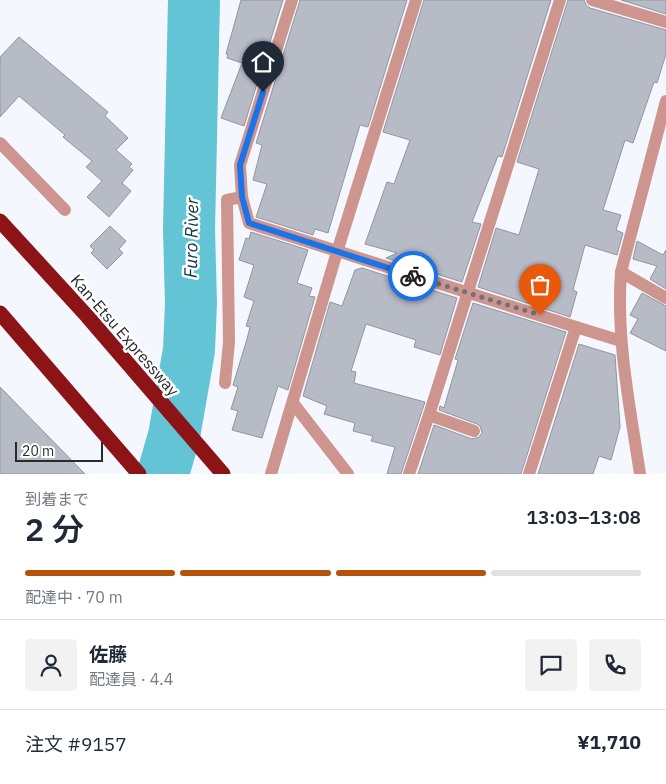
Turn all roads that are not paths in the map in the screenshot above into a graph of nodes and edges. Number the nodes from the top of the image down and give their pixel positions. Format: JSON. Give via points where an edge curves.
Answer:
{"nodes":[{"id":1,"x":292,"y":0,"type":"edge"},
{"id":2,"x":416,"y":0,"type":"edge"},
{"id":3,"x":560,"y":0,"type":"edge"},
{"id":4,"x":592,"y":0,"type":"edge"},
{"id":5,"x":666,"y":22,"type":"edge"},
{"id":6,"x":666,"y":101,"type":"edge"},
{"id":7,"x":0,"y":143,"type":"edge"},
{"id":8,"x":242,"y":197,"type":"junction"},
{"id":9,"x":65,"y":210,"type":"dead end"},
{"id":10,"x":0,"y":221,"type":"edge"},
{"id":11,"x":337,"y":252,"type":"junction"},
{"id":12,"x":621,"y":272,"type":"junction"},
{"id":13,"x":468,"y":292,"type":"junction"},
{"id":14,"x":666,"y":298,"type":"edge"},
{"id":15,"x":0,"y":313,"type":"edge"},
{"id":16,"x":576,"y":327,"type":"junction"},
{"id":17,"x":621,"y":341,"type":"junction"},
{"id":18,"x":225,"y":382,"type":"dead end"},
{"id":19,"x":293,"y":403,"type":"junction"},
{"id":20,"x":429,"y":414,"type":"junction"},
{"id":21,"x":474,"y":431,"type":"dead end"},
{"id":22,"x":140,"y":474,"type":"edge"},
{"id":23,"x":223,"y":474,"type":"edge"},
{"id":24,"x":271,"y":474,"type":"edge"},
{"id":25,"x":348,"y":474,"type":"edge"},
{"id":26,"x":409,"y":474,"type":"edge"},
{"id":27,"x":529,"y":474,"type":"edge"},
{"id":28,"x":640,"y":474,"type":"edge"}],
"edges":[{"from":1,"to":8,"type":"street","via":[[240,165]]},
{"from":2,"to":11,"type":"street"},
{"from":3,"to":13,"type":"street"},
{"from":4,"to":5,"type":"street"},
{"from":6,"to":12,"type":"street"},
{"from":7,"to":9,"type":"street"},
{"from":8,"to":11,"type":"street","via":[[249,223]]},
{"from":8,"to":18,"type":"street","via":[[226,200],[229,342]]},
{"from":10,"to":23,"type":"highway","name":"Kan-Etsu Expressway"},
{"from":11,"to":13,"type":"street"},
{"from":11,"to":19,"type":"street"},
{"from":12,"to":14,"type":"street"},
{"from":12,"to":17,"type":"street"},
{"from":13,"to":16,"type":"street"},
{"from":13,"to":20,"type":"street"},
{"from":15,"to":22,"type":"highway"},
{"from":16,"to":17,"type":"street"},
{"from":16,"to":27,"type":"street"},
{"from":17,"to":28,"type":"street"},
{"from":19,"to":24,"type":"street"},
{"from":19,"to":25,"type":"street"},
{"from":20,"to":21,"type":"street"},
{"from":20,"to":26,"type":"street"}]}
